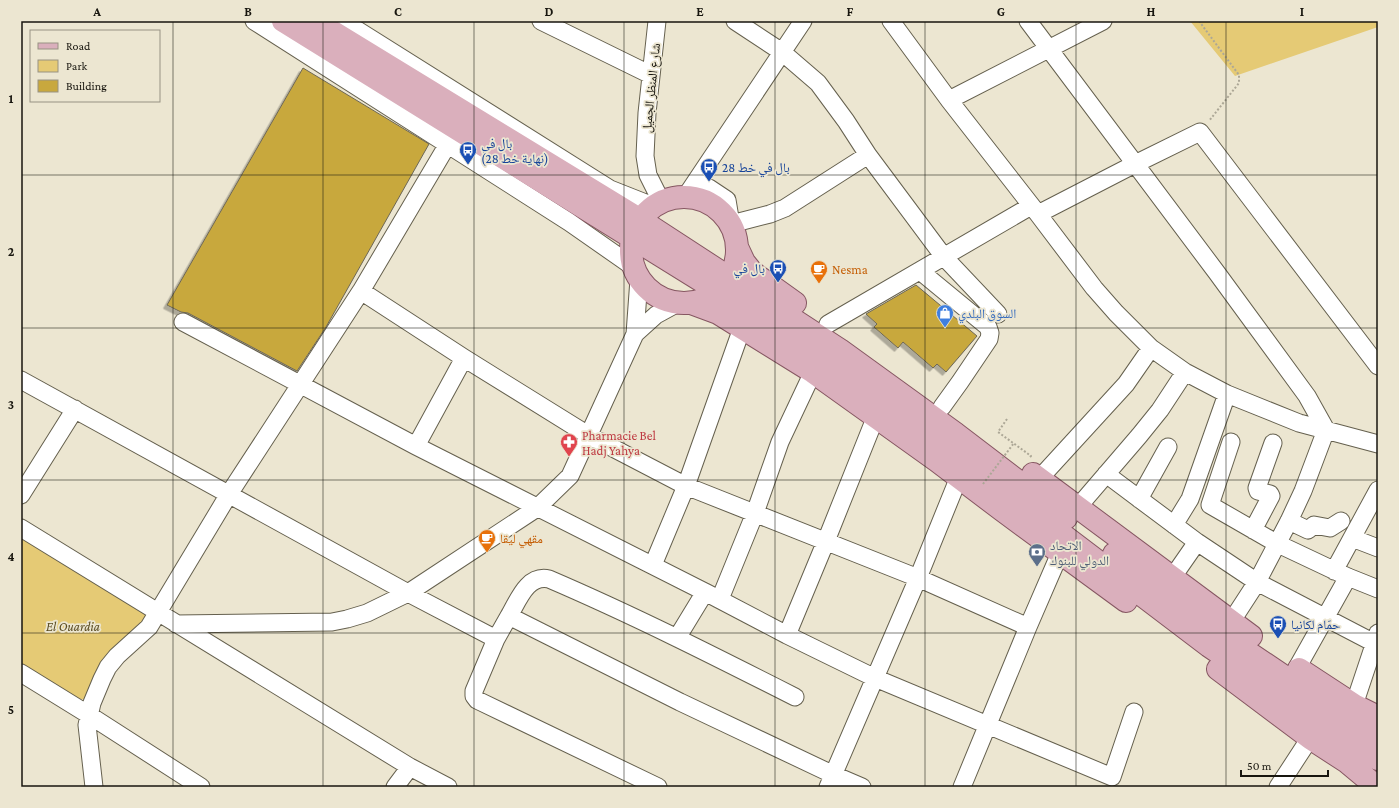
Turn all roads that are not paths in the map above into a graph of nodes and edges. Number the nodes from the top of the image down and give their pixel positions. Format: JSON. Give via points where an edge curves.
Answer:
{"nodes":[{"id":1,"x":254,"y":21,"type":"edge"},
{"id":2,"x":283,"y":21,"type":"edge"},
{"id":3,"x":315,"y":21,"type":"edge"},
{"id":4,"x":344,"y":21,"type":"edge"},
{"id":5,"x":541,"y":21,"type":"edge"},
{"id":6,"x":658,"y":21,"type":"edge"},
{"id":7,"x":735,"y":21,"type":"edge"},
{"id":8,"x":803,"y":21,"type":"edge"},
{"id":9,"x":891,"y":21,"type":"edge"},
{"id":10,"x":1028,"y":21,"type":"edge"},
{"id":11,"x":1103,"y":21,"type":"edge"},
{"id":12,"x":1050,"y":49,"type":"junction"},
{"id":13,"x":782,"y":52,"type":"junction"},
{"id":14,"x":652,"y":75,"type":"junction"},
{"id":15,"x":949,"y":100,"type":"junction"},
{"id":16,"x":448,"y":144,"type":"junction"},
{"id":17,"x":868,"y":155,"type":"junction"},
{"id":18,"x":1135,"y":164,"type":"junction"},
{"id":19,"x":686,"y":196,"type":"junction"},
{"id":20,"x":1035,"y":210,"type":"junction"},
{"id":21,"x":646,"y":216,"type":"junction"},
{"id":22,"x":731,"y":224,"type":"junction"},
{"id":23,"x":737,"y":247,"type":"junction"},
{"id":24,"x":944,"y":257,"type":"junction"},
{"id":25,"x":920,"y":271,"type":"junction"},
{"id":26,"x":635,"y":273,"type":"junction"},
{"id":27,"x":724,"y":284,"type":"junction"},
{"id":28,"x":361,"y":291,"type":"junction"},
{"id":29,"x":684,"y":303,"type":"junction"},
{"id":30,"x":998,"y":314,"type":"dead end"},
{"id":31,"x":183,"y":322,"type":"dead end"},
{"id":32,"x":828,"y":324,"type":"junction"},
{"id":33,"x":742,"y":328,"type":"junction"},
{"id":34,"x":635,"y":334,"type":"junction"},
{"id":35,"x":1151,"y":348,"type":"junction"},
{"id":36,"x":464,"y":358,"type":"junction"},
{"id":37,"x":1378,"y":366,"type":"edge"},
{"id":38,"x":813,"y":372,"type":"junction"},
{"id":39,"x":1186,"y":372,"type":"junction"},
{"id":40,"x":21,"y":380,"type":"edge"},
{"id":41,"x":299,"y":384,"type":"junction"},
{"id":42,"x":1227,"y":394,"type":"junction"},
{"id":43,"x":942,"y":407,"type":"junction"},
{"id":44,"x":75,"y":409,"type":"junction"},
{"id":45,"x":876,"y":416,"type":"junction"},
{"id":46,"x":1326,"y":430,"type":"junction"},
{"id":47,"x":588,"y":435,"type":"junction"},
{"id":48,"x":1231,"y":442,"type":"dead end"},
{"id":49,"x":1273,"y":443,"type":"dead end"},
{"id":50,"x":1378,"y":444,"type":"edge"},
{"id":51,"x":416,"y":446,"type":"junction"},
{"id":52,"x":1168,"y":447,"type":"dead end"},
{"id":53,"x":1106,"y":474,"type":"junction"},
{"id":54,"x":959,"y":477,"type":"junction"},
{"id":55,"x":1039,"y":479,"type":"junction"},
{"id":56,"x":686,"y":486,"type":"junction"},
{"id":57,"x":1378,"y":490,"type":"edge"},
{"id":58,"x":229,"y":494,"type":"junction"},
{"id":59,"x":21,"y":495,"type":"edge"},
{"id":60,"x":1139,"y":499,"type":"junction"},
{"id":61,"x":1078,"y":507,"type":"junction"},
{"id":62,"x":538,"y":508,"type":"junction"},
{"id":63,"x":754,"y":513,"type":"junction"},
{"id":64,"x":1289,"y":521,"type":"junction"},
{"id":65,"x":1341,"y":521,"type":"dead end"},
{"id":66,"x":1174,"y":525,"type":"junction"},
{"id":67,"x":21,"y":528,"type":"edge"},
{"id":68,"x":1253,"y":530,"type":"junction"},
{"id":69,"x":1352,"y":538,"type":"junction"},
{"id":70,"x":826,"y":541,"type":"junction"},
{"id":71,"x":1196,"y":542,"type":"junction"},
{"id":72,"x":1276,"y":543,"type":"junction"},
{"id":73,"x":1378,"y":548,"type":"edge"},
{"id":74,"x":1070,"y":550,"type":"junction"},
{"id":75,"x":653,"y":565,"type":"junction"},
{"id":76,"x":1341,"y":574,"type":"junction"},
{"id":77,"x":918,"y":578,"type":"junction"},
{"id":78,"x":1172,"y":578,"type":"junction"},
{"id":79,"x":1257,"y":582,"type":"junction"},
{"id":80,"x":1378,"y":589,"type":"edge"},
{"id":81,"x":408,"y":593,"type":"junction"},
{"id":82,"x":713,"y":596,"type":"junction"},
{"id":83,"x":158,"y":613,"type":"junction"},
{"id":84,"x":509,"y":616,"type":"junction"},
{"id":85,"x":1325,"y":618,"type":"junction"},
{"id":86,"x":1231,"y":622,"type":"junction"},
{"id":87,"x":176,"y":624,"type":"junction"},
{"id":88,"x":1028,"y":627,"type":"junction"},
{"id":89,"x":786,"y":635,"type":"junction"},
{"id":90,"x":678,"y":638,"type":"junction"},
{"id":91,"x":496,"y":639,"type":"junction"},
{"id":92,"x":1377,"y":640,"type":"edge"},
{"id":93,"x":1297,"y":668,"type":"junction"},
{"id":94,"x":21,"y":673,"type":"edge"},
{"id":95,"x":875,"y":678,"type":"junction"},
{"id":96,"x":795,"y":697,"type":"dead end"},
{"id":97,"x":1354,"y":705,"type":"junction"},
{"id":98,"x":1134,"y":712,"type":"dead end"},
{"id":99,"x":89,"y":715,"type":"junction"},
{"id":100,"x":1378,"y":717,"type":"edge"},
{"id":101,"x":988,"y":726,"type":"junction"},
{"id":102,"x":1310,"y":738,"type":"junction"},
{"id":103,"x":1378,"y":740,"type":"edge"},
{"id":104,"x":1378,"y":759,"type":"edge"},
{"id":105,"x":410,"y":767,"type":"junction"},
{"id":106,"x":831,"y":781,"type":"edge"},
{"id":107,"x":1111,"y":782,"type":"edge"},
{"id":108,"x":94,"y":787,"type":"edge"},
{"id":109,"x":201,"y":787,"type":"edge"},
{"id":110,"x":395,"y":787,"type":"edge"},
{"id":111,"x":448,"y":787,"type":"edge"},
{"id":112,"x":658,"y":787,"type":"edge"},
{"id":113,"x":862,"y":787,"type":"edge"},
{"id":114,"x":962,"y":787,"type":"edge"},
{"id":115,"x":1278,"y":787,"type":"edge"},
{"id":116,"x":1377,"y":787,"type":"edge"}],
"edges":[{"from":1,"to":16,"type":"street"},
{"from":2,"to":21,"type":"main road"},
{"from":3,"to":21,"type":"main road"},
{"from":4,"to":21,"type":"street","via":[[610,189]]},
{"from":5,"to":14,"type":"street"},
{"from":6,"to":14,"type":"street","name":"شارع المنظر الجميل"},
{"from":7,"to":13,"type":"street"},
{"from":8,"to":13,"type":"street"},
{"from":9,"to":15,"type":"street"},
{"from":10,"to":12,"type":"street"},
{"from":11,"to":12,"type":"street"},
{"from":12,"to":15,"type":"street"},
{"from":12,"to":18,"type":"street"},
{"from":13,"to":17,"type":"street","via":[[818,83]]},
{"from":13,"to":19,"type":"street"},
{"from":14,"to":21,"type":"street","name":"شارع المنظر الجميل","via":[[645,156],[648,175]]},
{"from":15,"to":20,"type":"street"},
{"from":16,"to":26,"type":"street","via":[[569,222]]},
{"from":16,"to":28,"type":"street"},
{"from":17,"to":22,"type":"street","via":[[785,208]]},
{"from":17,"to":24,"type":"street"},
{"from":18,"to":20,"type":"street"},
{"from":18,"to":37,"type":"street","via":[[1200,132]]},
{"from":18,"to":46,"type":"street","via":[[1307,396]]},
{"from":19,"to":21,"type":"main road","via":[[673,197]]},
{"from":19,"to":22,"type":"main road","via":[[704,200],[720,210]]},
{"from":20,"to":24,"type":"street"},
{"from":20,"to":35,"type":"street","via":[[1094,288]]},
{"from":21,"to":26,"type":"main road","via":[[630,252]]},
{"from":21,"to":27,"type":"main road"},
{"from":22,"to":23,"type":"main road","via":[[736,235]]},
{"from":23,"to":27,"type":"main road","via":[[736,263]]},
{"from":23,"to":32,"type":"main road","via":[[752,272]]},
{"from":24,"to":25,"type":"street"},
{"from":24,"to":30,"type":"street"},
{"from":25,"to":32,"type":"street"},
{"from":25,"to":43,"type":"street","via":[[988,328],[990,333],[985,345]]},
{"from":26,"to":29,"type":"main road","via":[[649,291],[662,299]]},
{"from":26,"to":34,"type":"street"},
{"from":27,"to":29,"type":"main road","via":[[705,299]]},
{"from":27,"to":74,"type":"main road","via":[[946,447]]},
{"from":27,"to":103,"type":"main road","via":[[840,350],[956,434],[1218,632]]},
{"from":28,"to":36,"type":"street"},
{"from":28,"to":41,"type":"street"},
{"from":29,"to":33,"type":"main road","via":[[718,313]]},
{"from":29,"to":34,"type":"street","via":[[656,315]]},
{"from":31,"to":41,"type":"street"},
{"from":32,"to":43,"type":"main road"},
{"from":33,"to":38,"type":"main road"},
{"from":33,"to":56,"type":"street"},
{"from":34,"to":47,"type":"street"},
{"from":35,"to":39,"type":"street"},
{"from":35,"to":55,"type":"street","via":[[1126,384]]},
{"from":36,"to":47,"type":"street"},
{"from":36,"to":51,"type":"street"},
{"from":38,"to":45,"type":"main road"},
{"from":38,"to":63,"type":"street","via":[[780,442]]},
{"from":39,"to":42,"type":"street"},
{"from":39,"to":53,"type":"street","via":[[1160,410]]},
{"from":40,"to":44,"type":"street"},
{"from":41,"to":51,"type":"street"},
{"from":41,"to":58,"type":"street"},
{"from":42,"to":46,"type":"street","via":[[1299,423]]},
{"from":42,"to":66,"type":"street","via":[[1190,499]]},
{"from":43,"to":55,"type":"main road"},
{"from":44,"to":58,"type":"street"},
{"from":44,"to":59,"type":"street"},
{"from":45,"to":54,"type":"main road"},
{"from":45,"to":70,"type":"street"},
{"from":46,"to":50,"type":"street"},
{"from":46,"to":64,"type":"street"},
{"from":47,"to":56,"type":"street"},
{"from":47,"to":62,"type":"street","via":[[570,476]]},
{"from":48,"to":68,"type":"street","via":[[1210,505]]},
{"from":49,"to":68,"type":"street","via":[[1257,488],[1258,491],[1271,496]]},
{"from":51,"to":62,"type":"street"},
{"from":52,"to":60,"type":"street"},
{"from":53,"to":60,"type":"street"},
{"from":53,"to":61,"type":"street"},
{"from":54,"to":74,"type":"main road"},
{"from":54,"to":77,"type":"street"},
{"from":55,"to":61,"type":"main road"},
{"from":56,"to":63,"type":"street"},
{"from":56,"to":75,"type":"street"},
{"from":57,"to":69,"type":"street"},
{"from":58,"to":81,"type":"street"},
{"from":58,"to":83,"type":"street"},
{"from":60,"to":66,"type":"street"},
{"from":61,"to":78,"type":"main road"},
{"from":62,"to":75,"type":"street"},
{"from":62,"to":81,"type":"street"},
{"from":63,"to":70,"type":"street"},
{"from":63,"to":82,"type":"street"},
{"from":64,"to":65,"type":"street","via":[[1308,530],[1314,525],[1330,528]]},
{"from":64,"to":72,"type":"street"},
{"from":66,"to":71,"type":"street"},
{"from":67,"to":83,"type":"street"},
{"from":68,"to":72,"type":"street"},
{"from":69,"to":73,"type":"street"},
{"from":69,"to":76,"type":"street"},
{"from":70,"to":77,"type":"street"},
{"from":70,"to":89,"type":"street"},
{"from":71,"to":78,"type":"street"},
{"from":71,"to":79,"type":"street"},
{"from":72,"to":76,"type":"street"},
{"from":72,"to":79,"type":"street"},
{"from":74,"to":88,"type":"street"},
{"from":74,"to":102,"type":"main road","via":[[1142,613]]},
{"from":74,"to":104,"type":"main road"},
{"from":75,"to":82,"type":"street"},
{"from":76,"to":80,"type":"street"},
{"from":76,"to":85,"type":"street"},
{"from":77,"to":88,"type":"street"},
{"from":77,"to":95,"type":"street"},
{"from":78,"to":86,"type":"main road"},
{"from":79,"to":85,"type":"street"},
{"from":79,"to":86,"type":"street"},
{"from":81,"to":87,"type":"street","via":[[367,613],[332,622]]},
{"from":81,"to":91,"type":"street"},
{"from":82,"to":89,"type":"street"},
{"from":82,"to":90,"type":"street"},
{"from":83,"to":87,"type":"street"},
{"from":83,"to":99,"type":"street","via":[[149,627],[108,667]]},
{"from":84,"to":90,"type":"street","via":[[530,583],[544,578]]},
{"from":84,"to":91,"type":"street"},
{"from":84,"to":106,"type":"street"},
{"from":85,"to":92,"type":"street"},
{"from":85,"to":93,"type":"street"},
{"from":86,"to":93,"type":"main road"},
{"from":87,"to":105,"type":"street"},
{"from":88,"to":101,"type":"street"},
{"from":89,"to":95,"type":"street"},
{"from":90,"to":96,"type":"street"},
{"from":91,"to":112,"type":"street","via":[[474,691],[477,700]]},
{"from":92,"to":97,"type":"street"},
{"from":93,"to":97,"type":"main road"},
{"from":94,"to":99,"type":"street"},
{"from":95,"to":101,"type":"street"},
{"from":95,"to":106,"type":"street"},
{"from":97,"to":100,"type":"main road"},
{"from":98,"to":107,"type":"street"},
{"from":99,"to":108,"type":"street"},
{"from":99,"to":109,"type":"street"},
{"from":101,"to":107,"type":"street"},
{"from":101,"to":114,"type":"street"},
{"from":102,"to":115,"type":"street"},
{"from":102,"to":116,"type":"main road","via":[[1347,762]]},
{"from":105,"to":110,"type":"street"},
{"from":105,"to":111,"type":"street"},
{"from":106,"to":113,"type":"street"}]}
